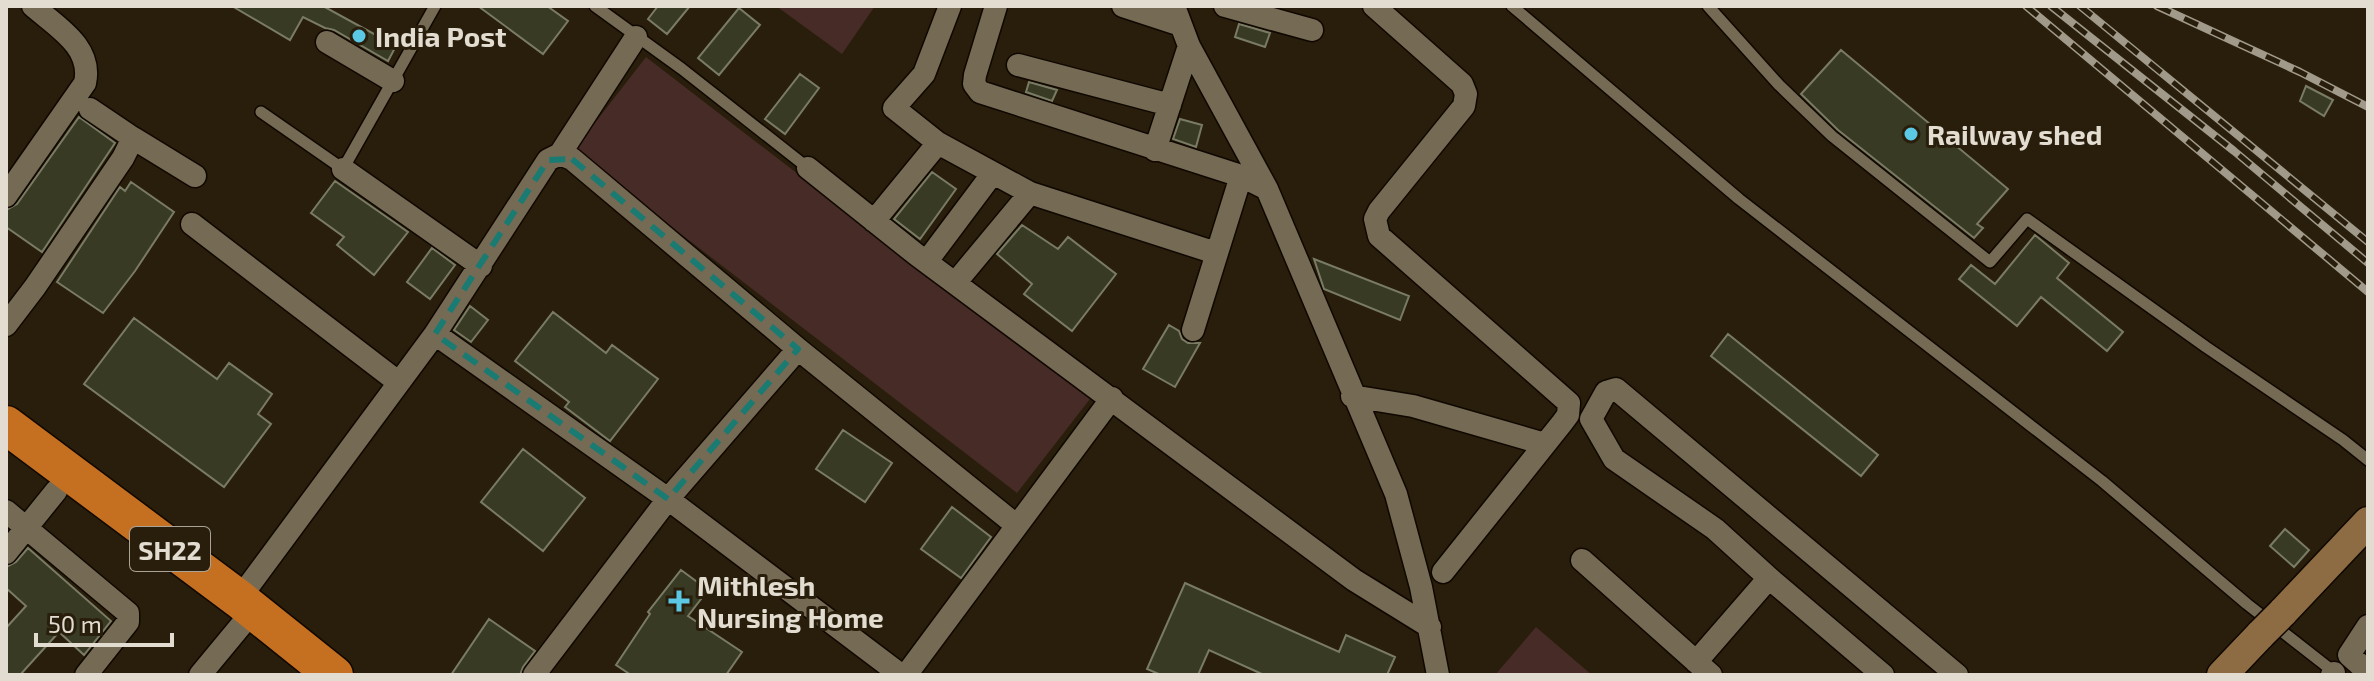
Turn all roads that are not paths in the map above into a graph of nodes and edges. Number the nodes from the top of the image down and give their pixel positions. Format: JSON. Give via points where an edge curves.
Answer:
{"nodes":[{"id":1,"x":33,"y":6,"type":"edge"},
{"id":2,"x":435,"y":6,"type":"edge"},
{"id":3,"x":595,"y":6,"type":"edge"},
{"id":4,"x":950,"y":6,"type":"edge"},
{"id":5,"x":996,"y":6,"type":"edge"},
{"id":6,"x":1123,"y":6,"type":"edge"},
{"id":7,"x":1225,"y":6,"type":"edge"},
{"id":8,"x":1374,"y":6,"type":"edge"},
{"id":9,"x":1512,"y":6,"type":"edge"},
{"id":10,"x":1708,"y":6,"type":"edge"},
{"id":11,"x":1181,"y":26,"type":"edge"},
{"id":12,"x":1312,"y":30,"type":"dead end"},
{"id":13,"x":636,"y":37,"type":"junction"},
{"id":14,"x":327,"y":42,"type":"dead end"},
{"id":15,"x":1018,"y":65,"type":"dead end"},
{"id":16,"x":393,"y":81,"type":"junction"},
{"id":17,"x":1170,"y":105,"type":"junction"},
{"id":18,"x":90,"y":109,"type":"dead end"},
{"id":19,"x":261,"y":112,"type":"dead end"},
{"id":20,"x":133,"y":138,"type":"junction"},
{"id":21,"x":938,"y":143,"type":"junction"},
{"id":22,"x":1155,"y":150,"type":"junction"},
{"id":23,"x":560,"y":154,"type":"junction"},
{"id":24,"x":808,"y":168,"type":"joint"},
{"id":25,"x":343,"y":169,"type":"junction"},
{"id":26,"x":993,"y":173,"type":"junction"},
{"id":27,"x":195,"y":176,"type":"dead end"},
{"id":28,"x":1241,"y":176,"type":"junction"},
{"id":29,"x":1267,"y":189,"type":"junction"},
{"id":30,"x":1030,"y":193,"type":"junction"},
{"id":31,"x":6,"y":196,"type":"edge"},
{"id":32,"x":874,"y":221,"type":"junction"},
{"id":33,"x":192,"y":224,"type":"dead end"},
{"id":34,"x":1216,"y":253,"type":"junction"},
{"id":35,"x":927,"y":261,"type":"junction"},
{"id":36,"x":481,"y":266,"type":"junction"},
{"id":37,"x":956,"y":282,"type":"junction"},
{"id":38,"x":6,"y":325,"type":"edge"},
{"id":39,"x":1193,"y":330,"type":"dead end"},
{"id":40,"x":435,"y":334,"type":"junction"},
{"id":41,"x":798,"y":349,"type":"junction"},
{"id":42,"x":398,"y":382,"type":"junction"},
{"id":43,"x":1352,"y":396,"type":"junction"},
{"id":44,"x":1112,"y":398,"type":"junction"},
{"id":45,"x":6,"y":425,"type":"edge"},
{"id":46,"x":1545,"y":444,"type":"junction"},
{"id":47,"x":6,"y":454,"type":"edge"},
{"id":48,"x":2368,"y":460,"type":"edge"},
{"id":49,"x":56,"y":491,"type":"junction"},
{"id":50,"x":668,"y":499,"type":"junction"},
{"id":51,"x":6,"y":511,"type":"edge"},
{"id":52,"x":2368,"y":522,"type":"edge"},
{"id":53,"x":1016,"y":525,"type":"junction"},
{"id":54,"x":26,"y":528,"type":"junction"},
{"id":55,"x":6,"y":553,"type":"edge"},
{"id":56,"x":1582,"y":560,"type":"dead end"},
{"id":57,"x":1443,"y":572,"type":"dead end"},
{"id":58,"x":1769,"y":578,"type":"junction"},
{"id":59,"x":243,"y":613,"type":"junction"},
{"id":60,"x":2368,"y":626,"type":"edge"},
{"id":61,"x":1430,"y":627,"type":"junction"},
{"id":62,"x":2349,"y":655,"type":"junction"},
{"id":63,"x":1704,"y":668,"type":"edge"},
{"id":64,"x":2368,"y":672,"type":"edge"},
{"id":65,"x":2333,"y":674,"type":"edge"},
{"id":66,"x":86,"y":675,"type":"edge"},
{"id":67,"x":200,"y":675,"type":"edge"},
{"id":68,"x":302,"y":675,"type":"edge"},
{"id":69,"x":334,"y":675,"type":"edge"},
{"id":70,"x":534,"y":675,"type":"edge"},
{"id":71,"x":903,"y":675,"type":"edge"},
{"id":72,"x":1438,"y":675,"type":"edge"},
{"id":73,"x":1883,"y":675,"type":"edge"},
{"id":74,"x":1940,"y":675,"type":"edge"},
{"id":75,"x":1956,"y":675,"type":"edge"},
{"id":76,"x":2222,"y":675,"type":"edge"}],
"edges":[{"from":1,"to":31,"type":"street","via":[[81,48],[87,72],[85,83]]},
{"from":2,"to":16,"type":"lane"},
{"from":3,"to":13,"type":"lane"},
{"from":4,"to":21,"type":"street","via":[[924,74],[894,108]]},
{"from":5,"to":22,"type":"street","via":[[975,75],[980,92]]},
{"from":6,"to":11,"type":"street"},
{"from":7,"to":12,"type":"street"},
{"from":8,"to":46,"type":"street","via":[[1462,84],[1466,94],[1464,106],[1379,211],[1379,236],[1569,403],[1568,415]]},
{"from":9,"to":65,"type":"lane","via":[[1739,199],[2102,481]]},
{"from":10,"to":48,"type":"lane","via":[[1832,136],[1990,262],[2027,219]]},
{"from":11,"to":17,"type":"street"},
{"from":11,"to":29,"type":"street"},
{"from":13,"to":23,"type":"street"},
{"from":13,"to":24,"type":"lane"},
{"from":14,"to":16,"type":"street"},
{"from":15,"to":17,"type":"street"},
{"from":16,"to":25,"type":"lane"},
{"from":17,"to":22,"type":"street"},
{"from":18,"to":20,"type":"street"},
{"from":19,"to":25,"type":"lane"},
{"from":20,"to":27,"type":"street"},
{"from":20,"to":38,"type":"street"},
{"from":21,"to":26,"type":"street"},
{"from":21,"to":32,"type":"street"},
{"from":22,"to":28,"type":"street"},
{"from":23,"to":36,"type":"street","via":[[548,160]]},
{"from":23,"to":41,"type":"street"},
{"from":24,"to":32,"type":"street"},
{"from":25,"to":36,"type":"street"},
{"from":26,"to":30,"type":"street"},
{"from":26,"to":35,"type":"street"},
{"from":28,"to":29,"type":"street"},
{"from":28,"to":34,"type":"street"},
{"from":29,"to":43,"type":"street"},
{"from":30,"to":34,"type":"street"},
{"from":30,"to":37,"type":"street"},
{"from":32,"to":35,"type":"street"},
{"from":33,"to":42,"type":"street"},
{"from":34,"to":39,"type":"street"},
{"from":35,"to":37,"type":"street"},
{"from":36,"to":40,"type":"street"},
{"from":37,"to":44,"type":"street"},
{"from":40,"to":42,"type":"street"},
{"from":40,"to":50,"type":"street"},
{"from":41,"to":50,"type":"street"},
{"from":41,"to":53,"type":"street"},
{"from":42,"to":59,"type":"street"},
{"from":43,"to":46,"type":"street","via":[[1426,409]]},
{"from":43,"to":61,"type":"street","via":[[1396,494]]},
{"from":44,"to":53,"type":"street"},
{"from":44,"to":61,"type":"street","via":[[1354,580]]},
{"from":45,"to":59,"type":"highway","number":"SH22"},
{"from":46,"to":57,"type":"street"},
{"from":47,"to":49,"type":"highway","number":"SH22"},
{"from":49,"to":54,"type":"street"},
{"from":49,"to":59,"type":"highway","number":"SH22"},
{"from":50,"to":70,"type":"street"},
{"from":50,"to":71,"type":"street"},
{"from":51,"to":54,"type":"street"},
{"from":52,"to":76,"type":"street","bridge":true},
{"from":53,"to":71,"type":"street"},
{"from":54,"to":55,"type":"street"},
{"from":54,"to":66,"type":"street","via":[[128,613],[128,622]]},
{"from":56,"to":63,"type":"street"},
{"from":58,"to":63,"type":"street"},
{"from":58,"to":73,"type":"street"},
{"from":58,"to":75,"type":"street","via":[[1715,529],[1614,459],[1591,419],[1606,392],[1616,389]]},
{"from":59,"to":67,"type":"street"},
{"from":59,"to":68,"type":"highway","number":"SH22"},
{"from":59,"to":69,"type":"highway","number":"SH22"},
{"from":60,"to":62,"type":"street"},
{"from":61,"to":72,"type":"street"},
{"from":62,"to":64,"type":"street"},
{"from":62,"to":65,"type":"lane"},
{"from":74,"to":75,"type":"street"}]}
